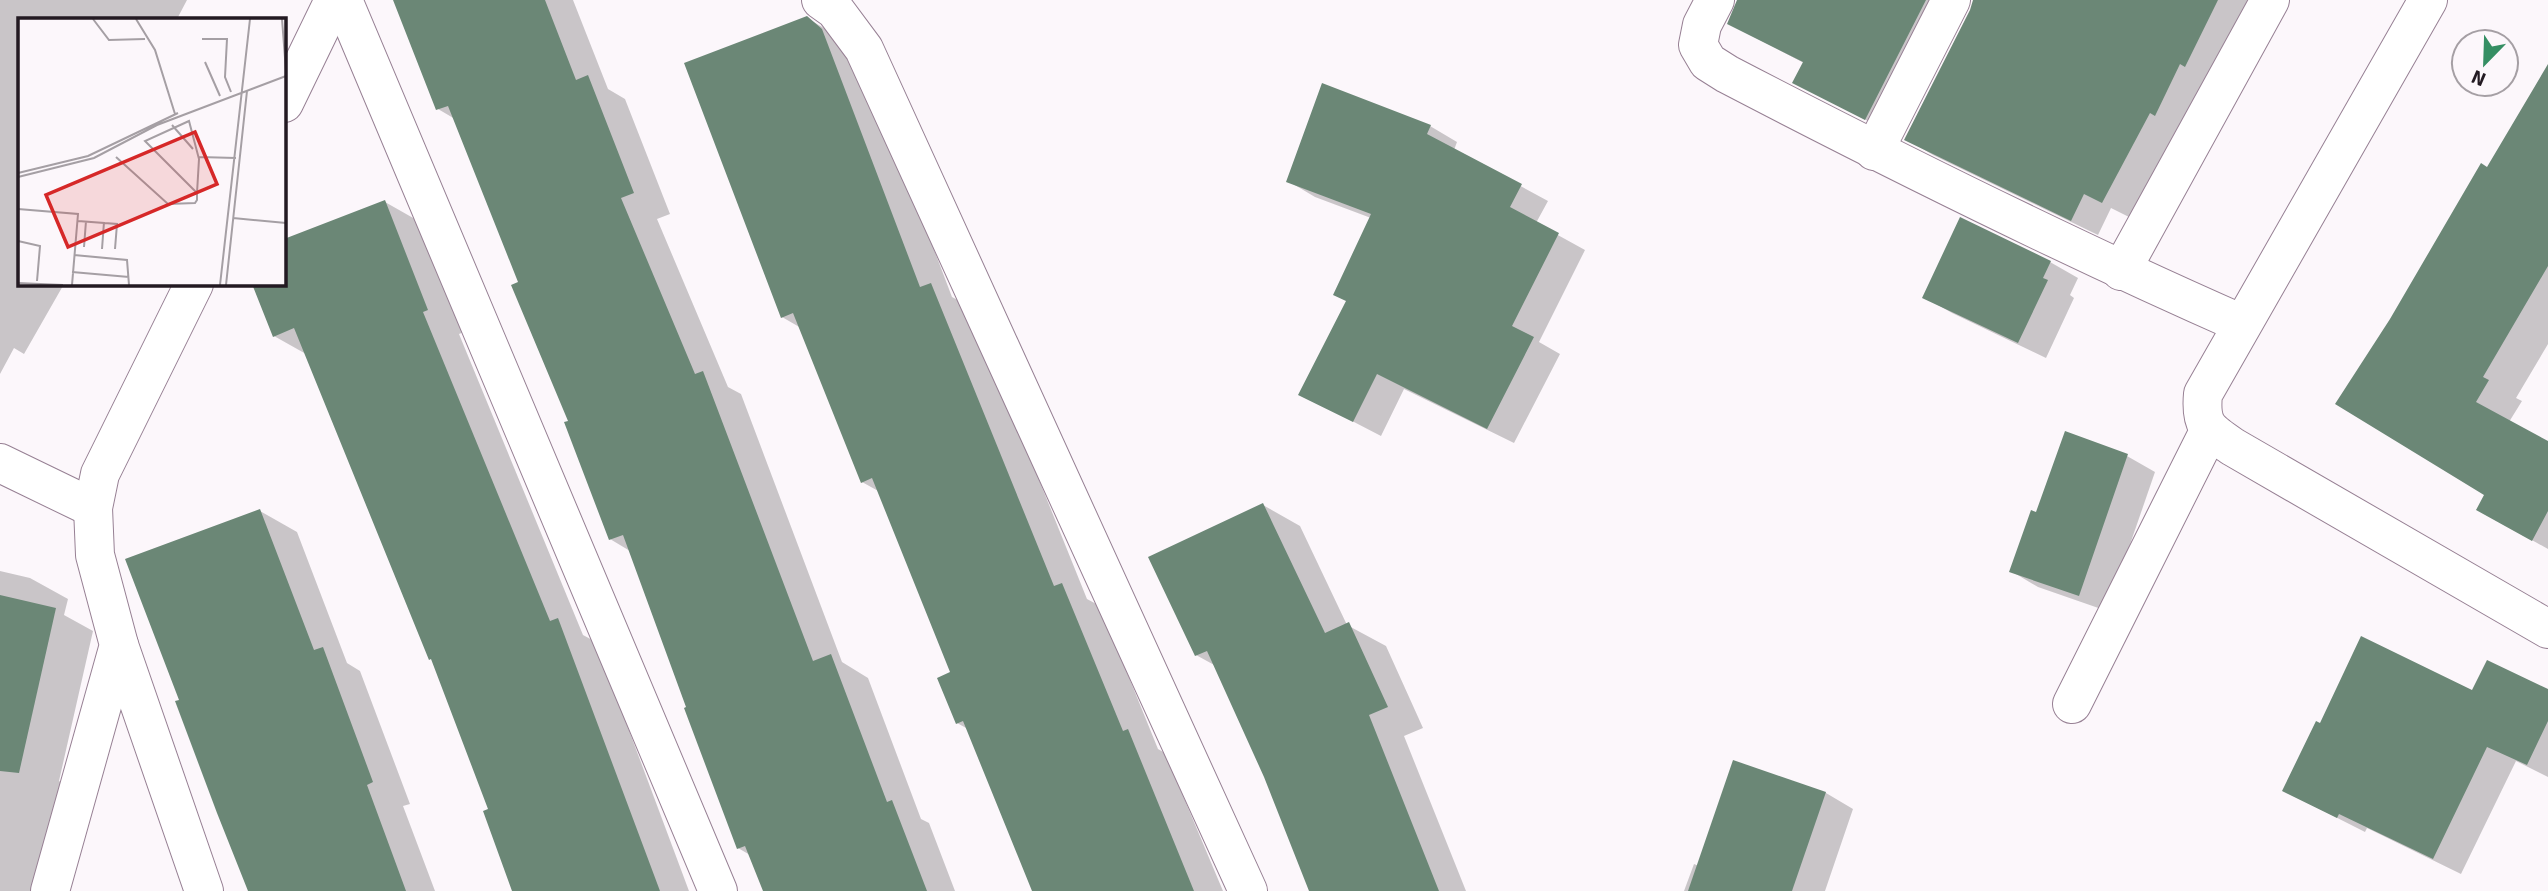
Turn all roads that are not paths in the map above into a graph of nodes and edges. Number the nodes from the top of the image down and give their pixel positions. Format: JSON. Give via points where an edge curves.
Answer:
{"nodes":[{"id":1,"x":334,"y":0,"type":"edge"},
{"id":2,"x":343,"y":0,"type":"edge"},
{"id":3,"x":821,"y":0,"type":"edge"},
{"id":4,"x":1715,"y":0,"type":"edge"},
{"id":5,"x":1951,"y":0,"type":"edge"},
{"id":6,"x":2270,"y":0,"type":"edge"},
{"id":7,"x":2428,"y":0,"type":"edge"},
{"id":8,"x":285,"y":101,"type":"edge"},
{"id":9,"x":1874,"y":150,"type":"junction"},
{"id":10,"x":2121,"y":271,"type":"junction"},
{"id":11,"x":194,"y":285,"type":"edge"},
{"id":12,"x":2242,"y":324,"type":"junction"},
{"id":13,"x":2209,"y":431,"type":"junction"},
{"id":14,"x":0,"y":463,"type":"edge"},
{"id":15,"x":93,"y":508,"type":"junction"},
{"id":16,"x":2548,"y":629,"type":"edge"},
{"id":17,"x":119,"y":645,"type":"junction"},
{"id":18,"x":2072,"y":704,"type":"dead end"},
{"id":19,"x":50,"y":891,"type":"edge"},
{"id":20,"x":204,"y":891,"type":"edge"},
{"id":21,"x":718,"y":891,"type":"edge"},
{"id":22,"x":1248,"y":891,"type":"edge"}],
"edges":[{"from":1,"to":8,"type":"street"},
{"from":2,"to":21,"type":"street"},
{"from":3,"to":22,"type":"street","via":[[835,10],[864,50]]},
{"from":4,"to":9,"type":"street","via":[[1702,25],[1698,46],[1708,62]]},
{"from":5,"to":9,"type":"street"},
{"from":6,"to":10,"type":"street"},
{"from":7,"to":12,"type":"street"},
{"from":9,"to":10,"type":"street"},
{"from":10,"to":12,"type":"street"},
{"from":11,"to":15,"type":"street","via":[[100,474]]},
{"from":12,"to":13,"type":"street","via":[[2203,394],[2201,414]]},
{"from":13,"to":16,"type":"street"},
{"from":13,"to":18,"type":"street"},
{"from":14,"to":15,"type":"street"},
{"from":15,"to":17,"type":"street","via":[[95,555]]},
{"from":17,"to":19,"type":"street"},
{"from":17,"to":20,"type":"street"}]}
